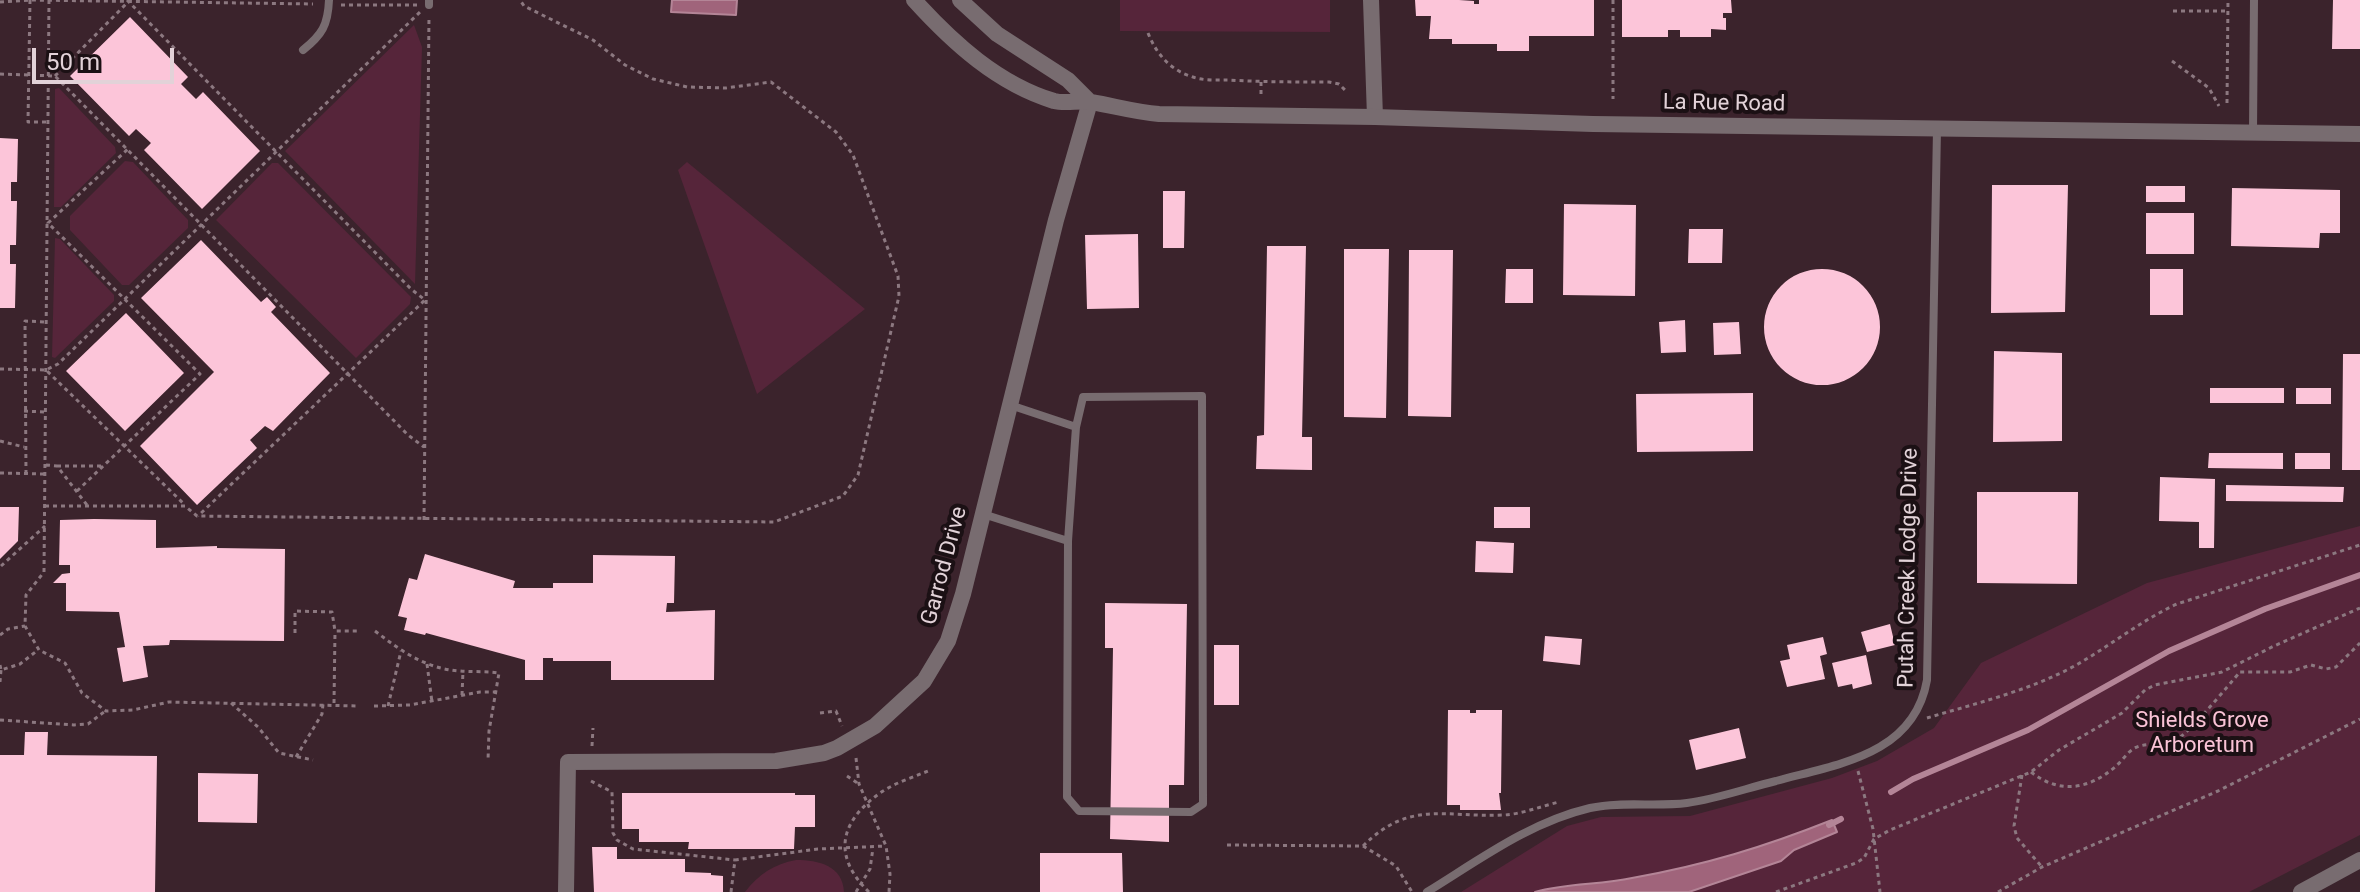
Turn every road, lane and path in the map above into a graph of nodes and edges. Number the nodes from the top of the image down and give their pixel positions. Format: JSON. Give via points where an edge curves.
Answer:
{"nodes":[{"id":1,"x":30,"y":0,"type":"edge"},
{"id":2,"x":49,"y":0,"type":"edge"},
{"id":3,"x":520,"y":0,"type":"edge"},
{"id":4,"x":914,"y":0,"type":"edge"},
{"id":5,"x":960,"y":0,"type":"edge"},
{"id":6,"x":1371,"y":0,"type":"edge"},
{"id":7,"x":1613,"y":0,"type":"edge"},
{"id":8,"x":2228,"y":0,"type":"edge"},
{"id":9,"x":2254,"y":0,"type":"edge"},
{"id":10,"x":128,"y":1,"type":"edge"},
{"id":11,"x":0,"y":2,"type":"edge"},
{"id":12,"x":329,"y":2,"type":"edge"},
{"id":13,"x":429,"y":3,"type":"edge"},
{"id":14,"x":2173,"y":11,"type":"dead end"},
{"id":15,"x":2228,"y":11,"type":"junction"},
{"id":16,"x":1148,"y":33,"type":"dead end"},
{"id":17,"x":303,"y":50,"type":"dead end"},
{"id":18,"x":2172,"y":61,"type":"dead end"},
{"id":19,"x":0,"y":74,"type":"edge"},
{"id":20,"x":28,"y":74,"type":"junction"},
{"id":21,"x":49,"y":74,"type":"junction"},
{"id":22,"x":55,"y":76,"type":"junction"},
{"id":23,"x":1347,"y":92,"type":"dead end"},
{"id":24,"x":1613,"y":99,"type":"dead end"},
{"id":25,"x":1090,"y":102,"type":"junction"},
{"id":26,"x":2227,"y":103,"type":"dead end"},
{"id":27,"x":2219,"y":106,"type":"dead end"},
{"id":28,"x":1375,"y":117,"type":"junction"},
{"id":29,"x":49,"y":122,"type":"junction"},
{"id":30,"x":1937,"y":128,"type":"junction"},
{"id":31,"x":2253,"y":132,"type":"junction"},
{"id":32,"x":2360,"y":134,"type":"edge"},
{"id":33,"x":129,"y":148,"type":"junction"},
{"id":34,"x":276,"y":150,"type":"junction"},
{"id":35,"x":48,"y":223,"type":"junction"},
{"id":36,"x":201,"y":224,"type":"junction"},
{"id":37,"x":126,"y":298,"type":"junction"},
{"id":38,"x":425,"y":300,"type":"junction"},
{"id":39,"x":46,"y":322,"type":"junction"},
{"id":40,"x":0,"y":369,"type":"edge"},
{"id":41,"x":25,"y":369,"type":"junction"},
{"id":42,"x":46,"y":370,"type":"junction"},
{"id":43,"x":348,"y":373,"type":"junction"},
{"id":44,"x":1010,"y":405,"type":"junction"},
{"id":45,"x":24,"y":411,"type":"junction"},
{"id":46,"x":46,"y":412,"type":"junction"},
{"id":47,"x":1076,"y":427,"type":"junction"},
{"id":48,"x":0,"y":441,"type":"edge"},
{"id":49,"x":126,"y":446,"type":"junction"},
{"id":50,"x":24,"y":447,"type":"junction"},
{"id":51,"x":424,"y":447,"type":"junction"},
{"id":52,"x":46,"y":465,"type":"junction"},
{"id":53,"x":57,"y":466,"type":"junction"},
{"id":54,"x":102,"y":466,"type":"junction"},
{"id":55,"x":0,"y":473,"type":"edge"},
{"id":56,"x":26,"y":474,"type":"junction"},
{"id":57,"x":45,"y":474,"type":"junction"},
{"id":58,"x":77,"y":491,"type":"junction"},
{"id":59,"x":88,"y":505,"type":"junction"},
{"id":60,"x":45,"y":506,"type":"junction"},
{"id":61,"x":185,"y":506,"type":"junction"},
{"id":62,"x":982,"y":514,"type":"junction"},
{"id":63,"x":197,"y":516,"type":"junction"},
{"id":64,"x":424,"y":520,"type":"junction"},
{"id":65,"x":45,"y":526,"type":"junction"},
{"id":66,"x":1068,"y":541,"type":"junction"},
{"id":67,"x":2360,"y":545,"type":"edge"},
{"id":68,"x":1,"y":566,"type":"edge"},
{"id":69,"x":2360,"y":608,"type":"edge"},
{"id":70,"x":25,"y":626,"type":"junction"},
{"id":71,"x":335,"y":631,"type":"junction"},
{"id":72,"x":357,"y":631,"type":"dead end"},
{"id":73,"x":375,"y":631,"type":"dead end"},
{"id":74,"x":295,"y":633,"type":"dead end"},
{"id":75,"x":0,"y":635,"type":"edge"},
{"id":76,"x":2360,"y":643,"type":"edge"},
{"id":77,"x":39,"y":650,"type":"junction"},
{"id":78,"x":401,"y":651,"type":"junction"},
{"id":79,"x":427,"y":664,"type":"junction"},
{"id":80,"x":0,"y":665,"type":"edge"},
{"id":81,"x":2236,"y":666,"type":"junction"},
{"id":82,"x":1,"y":670,"type":"edge"},
{"id":83,"x":463,"y":671,"type":"junction"},
{"id":84,"x":2240,"y":672,"type":"junction"},
{"id":85,"x":0,"y":682,"type":"edge"},
{"id":86,"x":495,"y":692,"type":"junction"},
{"id":87,"x":462,"y":697,"type":"junction"},
{"id":88,"x":432,"y":702,"type":"junction"},
{"id":89,"x":231,"y":703,"type":"junction"},
{"id":90,"x":323,"y":704,"type":"junction"},
{"id":91,"x":334,"y":704,"type":"junction"},
{"id":92,"x":358,"y":706,"type":"dead end"},
{"id":93,"x":374,"y":706,"type":"dead end"},
{"id":94,"x":388,"y":707,"type":"junction"},
{"id":95,"x":106,"y":711,"type":"junction"},
{"id":96,"x":836,"y":711,"type":"dead end"},
{"id":97,"x":820,"y":713,"type":"dead end"},
{"id":98,"x":2360,"y":719,"type":"edge"},
{"id":99,"x":0,"y":720,"type":"edge"},
{"id":100,"x":1912,"y":722,"type":"junction"},
{"id":101,"x":593,"y":728,"type":"dead end"},
{"id":102,"x":592,"y":746,"type":"dead end"},
{"id":103,"x":295,"y":758,"type":"junction"},
{"id":104,"x":313,"y":760,"type":"dead end"},
{"id":105,"x":488,"y":761,"type":"dead end"},
{"id":106,"x":859,"y":766,"type":"dead end"},
{"id":107,"x":928,"y":771,"type":"dead end"},
{"id":108,"x":1858,"y":772,"type":"dead end"},
{"id":109,"x":2031,"y":772,"type":"junction"},
{"id":110,"x":2022,"y":775,"type":"junction"},
{"id":111,"x":847,"y":776,"type":"dead end"},
{"id":112,"x":591,"y":781,"type":"dead end"},
{"id":113,"x":859,"y":784,"type":"junction"},
{"id":114,"x":868,"y":803,"type":"junction"},
{"id":115,"x":1570,"y":815,"type":"junction"},
{"id":116,"x":1874,"y":839,"type":"junction"},
{"id":117,"x":1227,"y":845,"type":"dead end"},
{"id":118,"x":886,"y":846,"type":"junction"},
{"id":119,"x":1363,"y":846,"type":"junction"},
{"id":120,"x":843,"y":848,"type":"junction"},
{"id":121,"x":873,"y":848,"type":"junction"},
{"id":122,"x":735,"y":860,"type":"junction"},
{"id":123,"x":2360,"y":860,"type":"edge"},
{"id":124,"x":2042,"y":867,"type":"junction"},
{"id":125,"x":861,"y":884,"type":"junction"},
{"id":126,"x":566,"y":892,"type":"edge"},
{"id":127,"x":731,"y":892,"type":"edge"},
{"id":128,"x":856,"y":892,"type":"edge"},
{"id":129,"x":869,"y":892,"type":"edge"},
{"id":130,"x":889,"y":892,"type":"edge"},
{"id":131,"x":1412,"y":892,"type":"edge"},
{"id":132,"x":1427,"y":892,"type":"edge"},
{"id":133,"x":1776,"y":892,"type":"edge"},
{"id":134,"x":1880,"y":892,"type":"edge"},
{"id":135,"x":1998,"y":892,"type":"edge"},
{"id":136,"x":2301,"y":892,"type":"edge"}],
"edges":[{"from":1,"to":2,"type":"path"},
{"from":1,"to":11,"type":"path"},
{"from":1,"to":20,"type":"path"},
{"from":2,"to":10,"type":"path"},
{"from":2,"to":21,"type":"path"},
{"from":3,"to":64,"type":"path","via":[[653,79],[726,88],[771,82],[836,132],[853,155],[898,276],[899,296],[858,475],[843,496],[774,522]]},
{"from":4,"to":25,"type":"street","name":"La Rue Road","via":[[954,42],[992,71],[1058,102]]},
{"from":5,"to":25,"type":"street","name":"La Rue Road"},
{"from":6,"to":28,"type":"street"},
{"from":7,"to":24,"type":"path"},
{"from":8,"to":15,"type":"path"},
{"from":9,"to":31,"type":"lane"},
{"from":10,"to":12,"type":"path"},
{"from":10,"to":22,"type":"path"},
{"from":10,"to":34,"type":"path"},
{"from":12,"to":13,"type":"path"},
{"from":12,"to":17,"type":"lane","via":[[320,37]]},
{"from":13,"to":34,"type":"path"},
{"from":13,"to":38,"type":"path"},
{"from":14,"to":15,"type":"path"},
{"from":15,"to":26,"type":"path"},
{"from":16,"to":23,"type":"path","via":[[1156,52],[1187,76],[1329,82]]},
{"from":18,"to":27,"type":"path","via":[[2209,88]]},
{"from":19,"to":20,"type":"path"},
{"from":20,"to":21,"type":"path"},
{"from":20,"to":29,"type":"path","via":[[28,122]]},
{"from":21,"to":22,"type":"path"},
{"from":21,"to":29,"type":"path"},
{"from":22,"to":33,"type":"path"},
{"from":25,"to":28,"type":"street","name":"La Rue Road","via":[[1159,114]]},
{"from":25,"to":44,"type":"street","name":"Garrod Drive"},
{"from":28,"to":30,"type":"street","name":"La Rue Road"},
{"from":29,"to":35,"type":"path"},
{"from":30,"to":31,"type":"street","name":"La Rue Road"},
{"from":30,"to":100,"type":"lane","name":"Putah Creek Lodge Drive","via":[[1927,680]]},
{"from":31,"to":32,"type":"street","name":"La Rue Road"},
{"from":33,"to":35,"type":"path"},
{"from":33,"to":36,"type":"path"},
{"from":34,"to":36,"type":"path"},
{"from":34,"to":38,"type":"path"},
{"from":35,"to":37,"type":"path"},
{"from":35,"to":39,"type":"path"},
{"from":36,"to":37,"type":"path"},
{"from":36,"to":43,"type":"path"},
{"from":37,"to":42,"type":"path"},
{"from":37,"to":49,"type":"path","via":[[200,374]]},
{"from":38,"to":43,"type":"path"},
{"from":38,"to":51,"type":"path"},
{"from":39,"to":41,"type":"path","via":[[25,321]]},
{"from":39,"to":42,"type":"path"},
{"from":40,"to":41,"type":"path"},
{"from":41,"to":42,"type":"path"},
{"from":41,"to":45,"type":"path"},
{"from":42,"to":46,"type":"path"},
{"from":42,"to":49,"type":"path"},
{"from":43,"to":51,"type":"path"},
{"from":43,"to":63,"type":"path"},
{"from":44,"to":47,"type":"lane"},
{"from":44,"to":62,"type":"street","name":"Garrod Drive"},
{"from":45,"to":46,"type":"path"},
{"from":45,"to":50,"type":"path"},
{"from":46,"to":52,"type":"path"},
{"from":47,"to":66,"type":"lane"},
{"from":47,"to":66,"type":"lane","via":[[1083,397],[1202,396],[1203,804],[1191,812],[1079,811],[1067,797]]},
{"from":48,"to":50,"type":"path"},
{"from":49,"to":54,"type":"path"},
{"from":49,"to":61,"type":"path"},
{"from":50,"to":56,"type":"path"},
{"from":51,"to":64,"type":"path"},
{"from":52,"to":53,"type":"path"},
{"from":52,"to":57,"type":"path"},
{"from":53,"to":54,"type":"path"},
{"from":53,"to":58,"type":"path"},
{"from":54,"to":58,"type":"path"},
{"from":55,"to":56,"type":"path"},
{"from":56,"to":57,"type":"path"},
{"from":57,"to":60,"type":"path"},
{"from":58,"to":59,"type":"path"},
{"from":59,"to":60,"type":"path"},
{"from":59,"to":61,"type":"path"},
{"from":60,"to":65,"type":"path"},
{"from":61,"to":63,"type":"path"},
{"from":62,"to":66,"type":"lane"},
{"from":62,"to":126,"type":"street","name":"Garrod Drive","via":[[948,641],[924,681],[850,742],[824,753],[776,761],[568,762]]},
{"from":63,"to":64,"type":"path"},
{"from":65,"to":68,"type":"path"},
{"from":65,"to":70,"type":"path","via":[[44,572],[26,595]]},
{"from":67,"to":100,"type":"path","via":[[2177,604],[2038,682]]},
{"from":69,"to":81,"type":"path"},
{"from":70,"to":75,"type":"path"},
{"from":70,"to":77,"type":"path"},
{"from":71,"to":72,"type":"path"},
{"from":71,"to":74,"type":"path","via":[[332,612],[295,611]]},
{"from":71,"to":91,"type":"path"},
{"from":73,"to":78,"type":"path"},
{"from":76,"to":84,"type":"path","via":[[2336,667]]},
{"from":77,"to":82,"type":"path"},
{"from":77,"to":95,"type":"path","via":[[65,663],[82,693]]},
{"from":78,"to":79,"type":"path"},
{"from":78,"to":94,"type":"path"},
{"from":79,"to":83,"type":"path"},
{"from":79,"to":88,"type":"path"},
{"from":80,"to":82,"type":"path"},
{"from":81,"to":84,"type":"path"},
{"from":81,"to":109,"type":"path","via":[[2145,690],[2122,713]]},
{"from":82,"to":85,"type":"path"},
{"from":83,"to":86,"type":"path","via":[[499,673]]},
{"from":83,"to":87,"type":"path"},
{"from":84,"to":109,"type":"path","via":[[2178,740],[2132,750],[2088,784],[2045,783]]},
{"from":86,"to":87,"type":"path"},
{"from":86,"to":105,"type":"path"},
{"from":87,"to":88,"type":"path"},
{"from":88,"to":94,"type":"path"},
{"from":89,"to":90,"type":"path"},
{"from":89,"to":95,"type":"path","via":[[169,702]]},
{"from":89,"to":103,"type":"path","via":[[279,753]]},
{"from":90,"to":91,"type":"path"},
{"from":90,"to":103,"type":"path"},
{"from":91,"to":92,"type":"path"},
{"from":93,"to":94,"type":"path"},
{"from":95,"to":99,"type":"path","via":[[88,724]]},
{"from":96,"to":97,"type":"path"},
{"from":98,"to":124,"type":"path","via":[[2218,791]]},
{"from":100,"to":115,"type":"lane","via":[[1855,760],[1699,801],[1613,805]]},
{"from":101,"to":102,"type":"path"},
{"from":103,"to":104,"type":"path"},
{"from":106,"to":113,"type":"path"},
{"from":107,"to":114,"type":"path"},
{"from":108,"to":116,"type":"path"},
{"from":109,"to":110,"type":"path"},
{"from":110,"to":116,"type":"path"},
{"from":110,"to":124,"type":"path","via":[[2014,826],[2017,838]]},
{"from":111,"to":113,"type":"path"},
{"from":112,"to":122,"type":"path","via":[[612,792],[613,833],[625,845]]},
{"from":113,"to":114,"type":"path"},
{"from":114,"to":118,"type":"path"},
{"from":114,"to":120,"type":"path","via":[[851,825]]},
{"from":115,"to":119,"type":"path","via":[[1563,800],[1507,815],[1417,814],[1389,823]]},
{"from":115,"to":132,"type":"lane","via":[[1521,834]]},
{"from":116,"to":133,"type":"path","via":[[1856,863]]},
{"from":116,"to":134,"type":"path"},
{"from":117,"to":119,"type":"path"},
{"from":118,"to":121,"type":"path"},
{"from":118,"to":130,"type":"path"},
{"from":119,"to":131,"type":"path","via":[[1396,866]]},
{"from":120,"to":121,"type":"path"},
{"from":120,"to":122,"type":"path"},
{"from":120,"to":125,"type":"path"},
{"from":121,"to":125,"type":"path"},
{"from":122,"to":127,"type":"path"},
{"from":123,"to":136,"type":"street"},
{"from":124,"to":135,"type":"path"},
{"from":125,"to":128,"type":"path"},
{"from":125,"to":129,"type":"path"}]}
